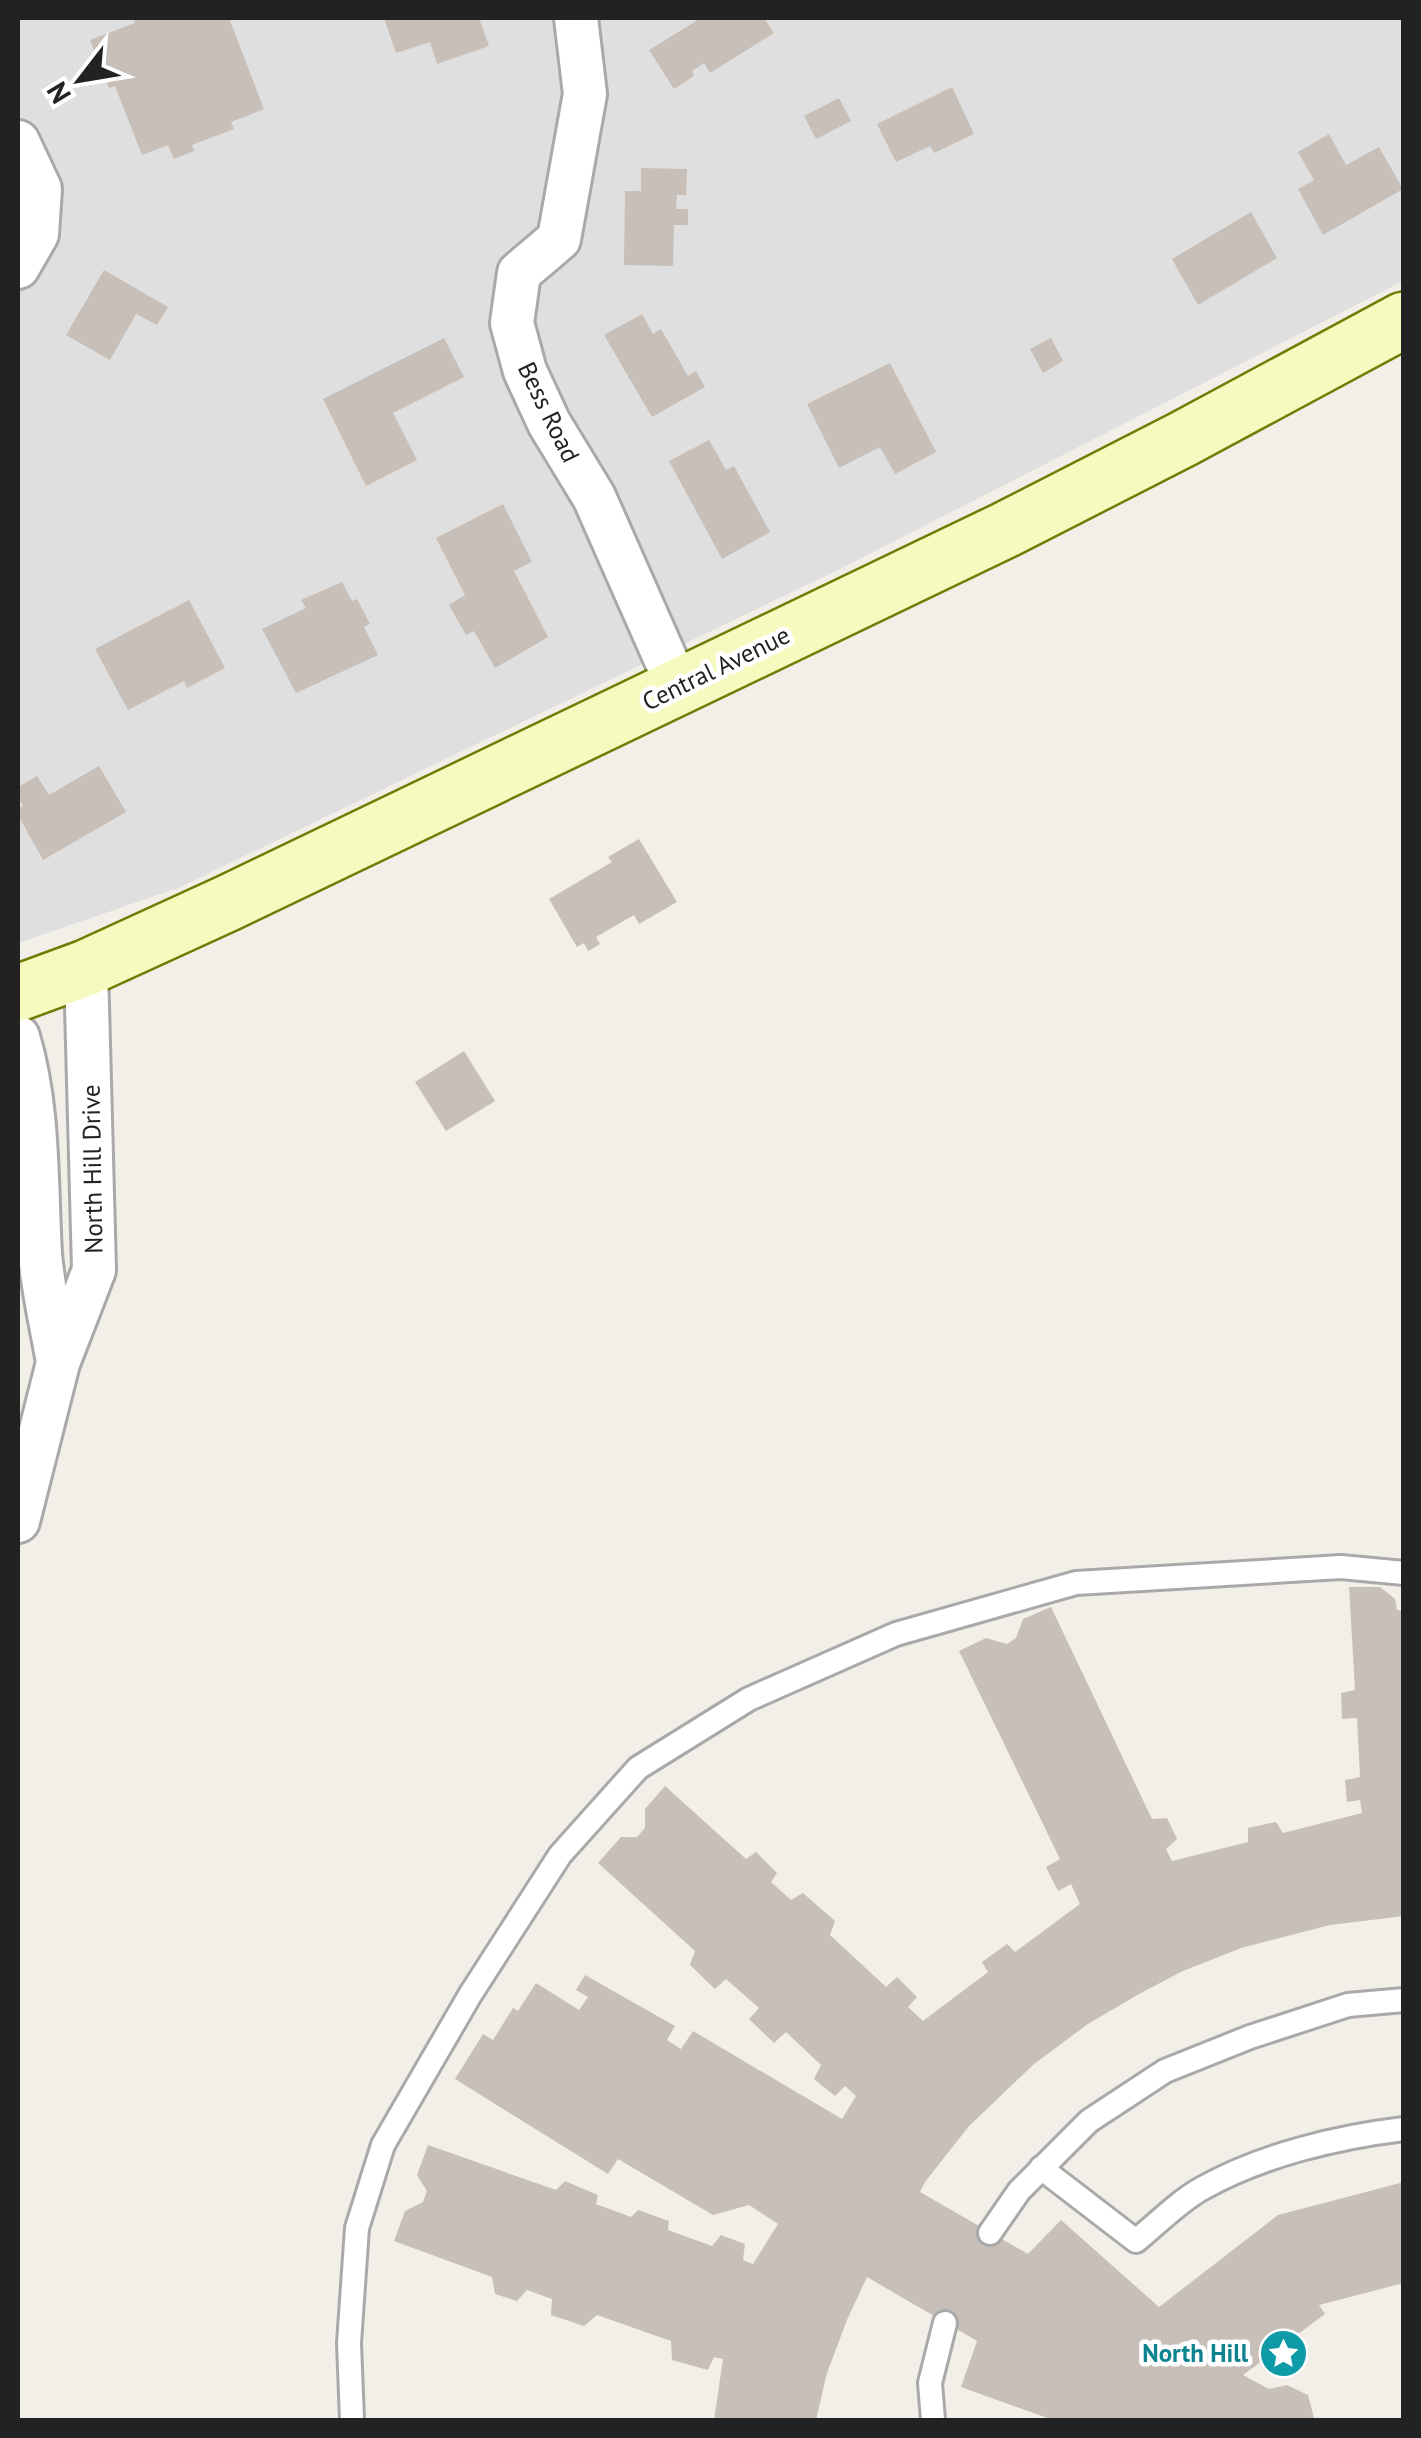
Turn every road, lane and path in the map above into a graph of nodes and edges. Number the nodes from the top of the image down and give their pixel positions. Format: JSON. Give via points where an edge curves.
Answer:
{"nodes":[{"id":1,"x":576,"y":18,"type":"edge"},
{"id":2,"x":18,"y":142,"type":"edge"},
{"id":3,"x":18,"y":267,"type":"edge"},
{"id":4,"x":1404,"y":320,"type":"edge"},
{"id":5,"x":678,"y":687,"type":"junction"},
{"id":6,"x":86,"y":968,"type":"junction"},
{"id":7,"x":18,"y":993,"type":"edge"},
{"id":8,"x":18,"y":1036,"type":"edge"},
{"id":9,"x":58,"y":1363,"type":"junction"},
{"id":10,"x":18,"y":1520,"type":"edge"},
{"id":11,"x":1404,"y":1573,"type":"edge"},
{"id":12,"x":1404,"y":2000,"type":"edge"},
{"id":13,"x":1404,"y":2129,"type":"edge"},
{"id":14,"x":1042,"y":2168,"type":"junction"},
{"id":15,"x":990,"y":2233,"type":"dead end"},
{"id":16,"x":946,"y":2323,"type":"dead end"},
{"id":17,"x":352,"y":2420,"type":"edge"},
{"id":18,"x":932,"y":2420,"type":"edge"}],
"edges":[{"from":1,"to":5,"type":"street","name":"Bess Road","via":[[585,94],[559,238],[520,273],[512,323],[549,423],[594,497]]},
{"from":2,"to":3,"type":"street","via":[[40,189],[36,234]]},
{"from":4,"to":5,"type":"main road","name":"Central Avenue","via":[[1084,490]]},
{"from":5,"to":6,"type":"main road","name":"Central Avenue"},
{"from":6,"to":7,"type":"main road","name":"Central Avenue"},
{"from":6,"to":9,"type":"street","name":"North Hill Drive","via":[[94,1270]]},
{"from":8,"to":9,"type":"street","name":"North Hill Drive"},
{"from":9,"to":10,"type":"street","name":"North Hill Drive"},
{"from":11,"to":17,"type":"lane","via":[[1341,1566],[1076,1583],[896,1634],[748,1700],[638,1768],[560,1855],[382,2145],[357,2228],[348,2343]]},
{"from":12,"to":14,"type":"lane","via":[[1348,2005],[1165,2072],[1089,2121]]},
{"from":13,"to":14,"type":"lane","via":[[1259,2161],[1200,2189],[1136,2241]]},
{"from":14,"to":15,"type":"lane"},
{"from":16,"to":18,"type":"lane","via":[[930,2383]]}]}
